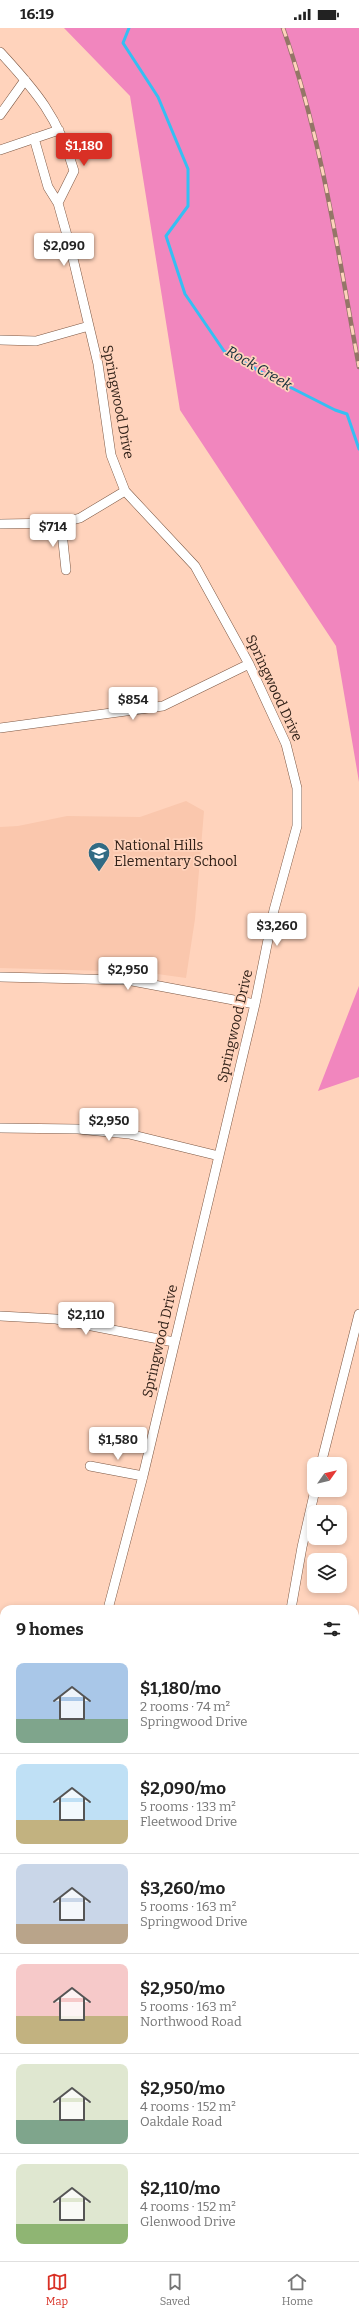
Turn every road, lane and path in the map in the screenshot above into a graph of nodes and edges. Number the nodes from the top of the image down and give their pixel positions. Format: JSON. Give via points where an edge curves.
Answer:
{"nodes":[{"id":1,"x":0,"y":52,"type":"edge"},
{"id":2,"x":25,"y":80,"type":"junction"},
{"id":3,"x":0,"y":115,"type":"edge"},
{"id":4,"x":59,"y":130,"type":"junction"},
{"id":5,"x":34,"y":138,"type":"junction"},
{"id":6,"x":0,"y":150,"type":"edge"},
{"id":7,"x":58,"y":203,"type":"junction"},
{"id":8,"x":89,"y":326,"type":"junction"},
{"id":9,"x":0,"y":340,"type":"edge"},
{"id":10,"x":125,"y":492,"type":"junction"},
{"id":11,"x":60,"y":523,"type":"junction"},
{"id":12,"x":0,"y":524,"type":"edge"},
{"id":13,"x":66,"y":570,"type":"dead end"},
{"id":14,"x":249,"y":664,"type":"junction"},
{"id":15,"x":0,"y":728,"type":"edge"},
{"id":16,"x":0,"y":977,"type":"edge"},
{"id":17,"x":255,"y":1004,"type":"junction"},
{"id":18,"x":0,"y":1128,"type":"edge"},
{"id":19,"x":219,"y":1156,"type":"junction"},
{"id":20,"x":359,"y":1314,"type":"edge"},
{"id":21,"x":0,"y":1316,"type":"edge"},
{"id":22,"x":174,"y":1342,"type":"junction"},
{"id":23,"x":323,"y":1457,"type":"edge"},
{"id":24,"x":90,"y":1466,"type":"dead end"},
{"id":25,"x":143,"y":1476,"type":"junction"},
{"id":26,"x":313,"y":1497,"type":"edge"},
{"id":27,"x":109,"y":1605,"type":"edge"},
{"id":28,"x":292,"y":1605,"type":"edge"}],
"edges":[{"from":1,"to":2,"type":"street"},
{"from":2,"to":3,"type":"street"},
{"from":2,"to":4,"type":"street","via":[[44,104]]},
{"from":4,"to":5,"type":"street"},
{"from":4,"to":7,"type":"street","via":[[74,171]]},
{"from":5,"to":6,"type":"street"},
{"from":5,"to":7,"type":"street","name":"Springwood Drive","via":[[48,187]]},
{"from":7,"to":8,"type":"street","name":"Springwood Drive"},
{"from":8,"to":9,"type":"street","via":[[36,341]]},
{"from":8,"to":10,"type":"street","name":"Springwood Drive","via":[[98,364],[111,455]]},
{"from":10,"to":11,"type":"street","via":[[80,518]]},
{"from":10,"to":14,"type":"street","name":"Springwood Drive","via":[[195,566]]},
{"from":11,"to":12,"type":"street"},
{"from":11,"to":13,"type":"street"},
{"from":14,"to":15,"type":"street","via":[[163,706]]},
{"from":14,"to":17,"type":"street","name":"Springwood Drive","via":[[286,744],[297,788],[297,826],[274,910]]},
{"from":16,"to":17,"type":"street","via":[[127,980]]},
{"from":17,"to":19,"type":"street","name":"Springwood Drive"},
{"from":18,"to":19,"type":"street","via":[[78,1129],[129,1134]]},
{"from":19,"to":22,"type":"street","name":"Springwood Drive"},
{"from":20,"to":23,"type":"street"},
{"from":21,"to":22,"type":"street","via":[[56,1319]]},
{"from":22,"to":25,"type":"street","name":"Springwood Drive"},
{"from":24,"to":25,"type":"street"},
{"from":25,"to":27,"type":"street","name":"Springwood Drive"},
{"from":26,"to":28,"type":"street"}]}
